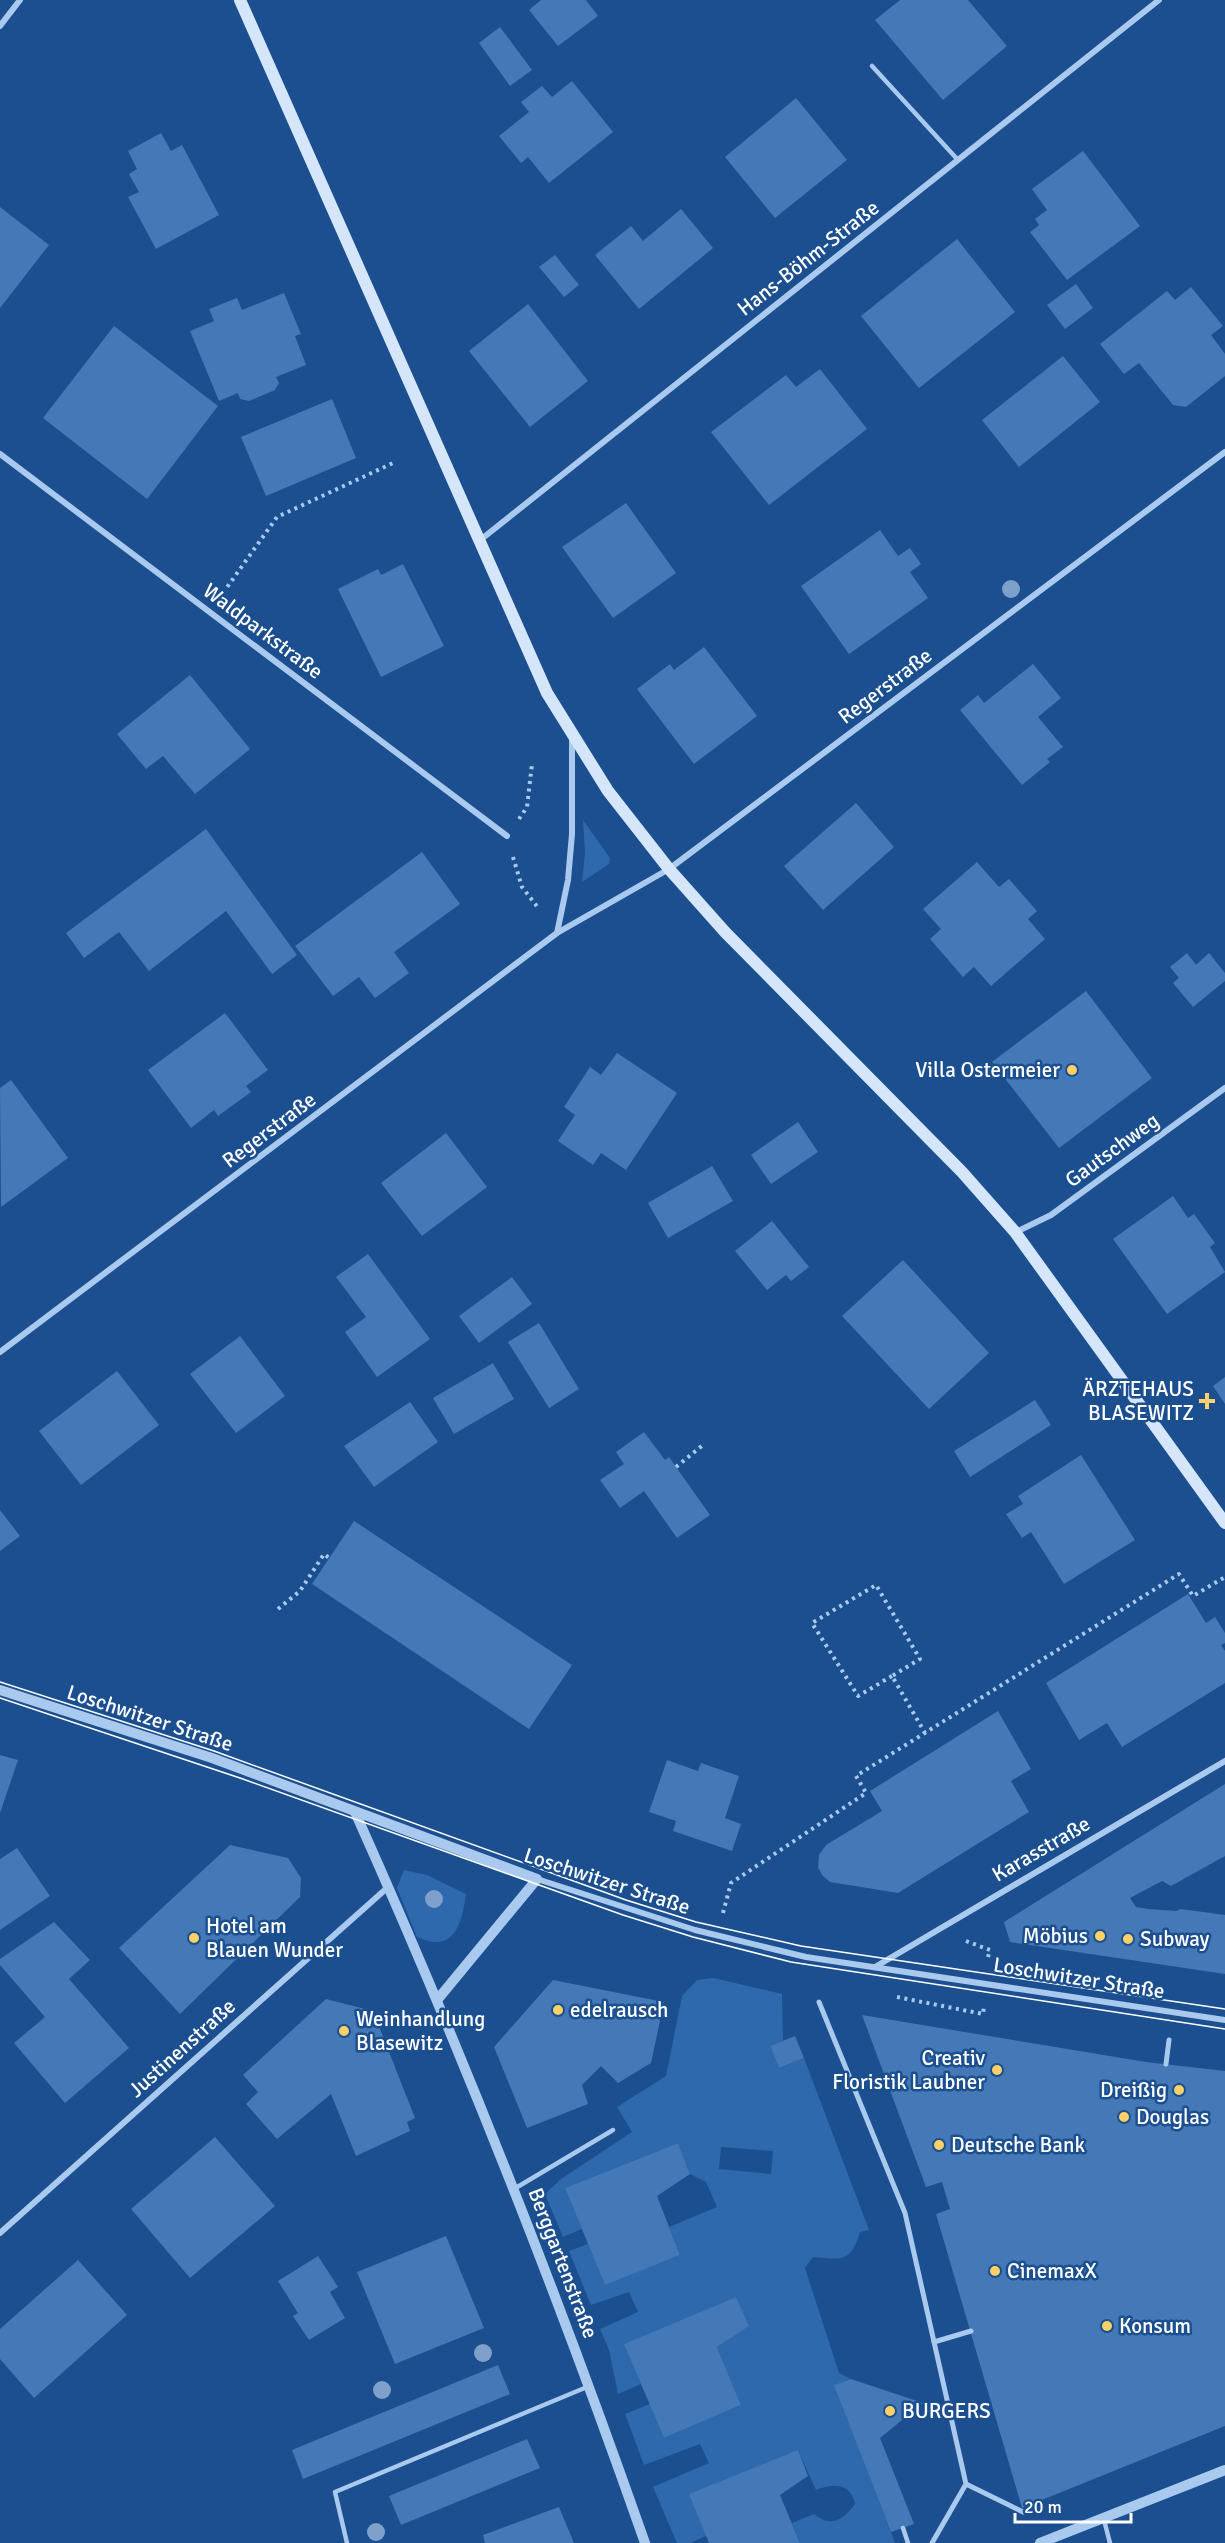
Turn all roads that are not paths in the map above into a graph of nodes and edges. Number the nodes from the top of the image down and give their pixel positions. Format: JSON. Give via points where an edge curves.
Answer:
{"nodes":[{"id":1,"x":20,"y":0,"type":"edge"},
{"id":2,"x":240,"y":0,"type":"edge"},
{"id":3,"x":1159,"y":0,"type":"edge"},
{"id":4,"x":0,"y":26,"type":"edge"},
{"id":5,"x":872,"y":66,"type":"dead end"},
{"id":6,"x":958,"y":160,"type":"junction"},
{"id":7,"x":1225,"y":452,"type":"edge"},
{"id":8,"x":0,"y":454,"type":"edge"},
{"id":9,"x":478,"y":542,"type":"junction"},
{"id":10,"x":572,"y":735,"type":"junction"},
{"id":11,"x":507,"y":836,"type":"road end"},
{"id":12,"x":669,"y":869,"type":"junction"},
{"id":13,"x":557,"y":933,"type":"junction"},
{"id":14,"x":1225,"y":1088,"type":"edge"},
{"id":15,"x":1015,"y":1232,"type":"junction"},
{"id":16,"x":0,"y":1352,"type":"edge"},
{"id":17,"x":1225,"y":1523,"type":"edge"},
{"id":18,"x":0,"y":1690,"type":"edge"},
{"id":19,"x":1225,"y":1761,"type":"edge"},
{"id":20,"x":355,"y":1812,"type":"junction"},
{"id":21,"x":537,"y":1879,"type":"junction"},
{"id":22,"x":387,"y":1888,"type":"junction"},
{"id":23,"x":874,"y":1968,"type":"junction"},
{"id":24,"x":438,"y":1999,"type":"junction"},
{"id":25,"x":819,"y":2001,"type":"dead end"},
{"id":26,"x":1225,"y":2020,"type":"edge"},
{"id":27,"x":1169,"y":2040,"type":"dead end"},
{"id":28,"x":1166,"y":2064,"type":"dead end"},
{"id":29,"x":613,"y":2130,"type":"dead end"},
{"id":30,"x":514,"y":2189,"type":"junction"},
{"id":31,"x":0,"y":2233,"type":"edge"},
{"id":32,"x":970,"y":2331,"type":"dead end"},
{"id":33,"x":934,"y":2342,"type":"junction"},
{"id":34,"x":590,"y":2386,"type":"junction"},
{"id":35,"x":1225,"y":2470,"type":"edge"},
{"id":36,"x":966,"y":2484,"type":"junction"},
{"id":37,"x":1023,"y":2512,"type":"dead end"},
{"id":38,"x":1103,"y":2518,"type":"junction"},
{"id":39,"x":903,"y":2528,"type":"dead end"},
{"id":40,"x":347,"y":2543,"type":"edge"},
{"id":41,"x":645,"y":2543,"type":"edge"},
{"id":42,"x":908,"y":2543,"type":"edge"},
{"id":43,"x":932,"y":2543,"type":"edge"},
{"id":44,"x":1040,"y":2543,"type":"edge"},
{"id":45,"x":1110,"y":2543,"type":"edge"}],
"edges":[{"from":1,"to":4,"type":"street"},
{"from":2,"to":9,"type":"main road"},
{"from":3,"to":6,"type":"street","name":"Hans-Böhm-Straße"},
{"from":5,"to":6,"type":"lane"},
{"from":6,"to":9,"type":"street","name":"Hans-Böhm-Straße"},
{"from":7,"to":12,"type":"street","name":"Regerstraße"},
{"from":8,"to":11,"type":"street","name":"Waldparkstraße"},
{"from":9,"to":10,"type":"main road","via":[[547,693]]},
{"from":10,"to":12,"type":"main road","via":[[608,791]]},
{"from":10,"to":13,"type":"street","via":[[572,834]]},
{"from":12,"to":13,"type":"street","name":"Regerstraße"},
{"from":12,"to":15,"type":"main road","via":[[725,932],[962,1172]]},
{"from":13,"to":16,"type":"street","name":"Regerstraße"},
{"from":14,"to":15,"type":"street","name":"Gautschweg","via":[[1051,1215]]},
{"from":15,"to":17,"type":"main road"},
{"from":18,"to":20,"type":"street","name":"Loschwitzer Straße","via":[[212,1758]]},
{"from":19,"to":23,"type":"street","name":"Karasstraße"},
{"from":20,"to":21,"type":"street","name":"Loschwitzer Straße"},
{"from":20,"to":22,"type":"street","name":"Berggartenstraße"},
{"from":21,"to":23,"type":"street","name":"Loschwitzer Straße","via":[[718,1936]]},
{"from":21,"to":24,"type":"street"},
{"from":22,"to":24,"type":"street","name":"Berggartenstraße"},
{"from":22,"to":31,"type":"street","name":"Justinenstraße"},
{"from":23,"to":26,"type":"street","name":"Loschwitzer Straße"},
{"from":24,"to":30,"type":"street","name":"Berggartenstraße"},
{"from":25,"to":33,"type":"street","via":[[905,2213]]},
{"from":27,"to":28,"type":"street"},
{"from":29,"to":30,"type":"lane"},
{"from":30,"to":34,"type":"street","name":"Berggartenstraße"},
{"from":32,"to":33,"type":"street"},
{"from":33,"to":36,"type":"street"},
{"from":34,"to":40,"type":"lane","via":[[335,2492]]},
{"from":34,"to":41,"type":"street","name":"Berggartenstraße"},
{"from":35,"to":38,"type":"street"},
{"from":36,"to":37,"type":"street"},
{"from":36,"to":43,"type":"street"},
{"from":38,"to":44,"type":"street"},
{"from":38,"to":45,"type":"lane"},
{"from":39,"to":42,"type":"lane"}]}
